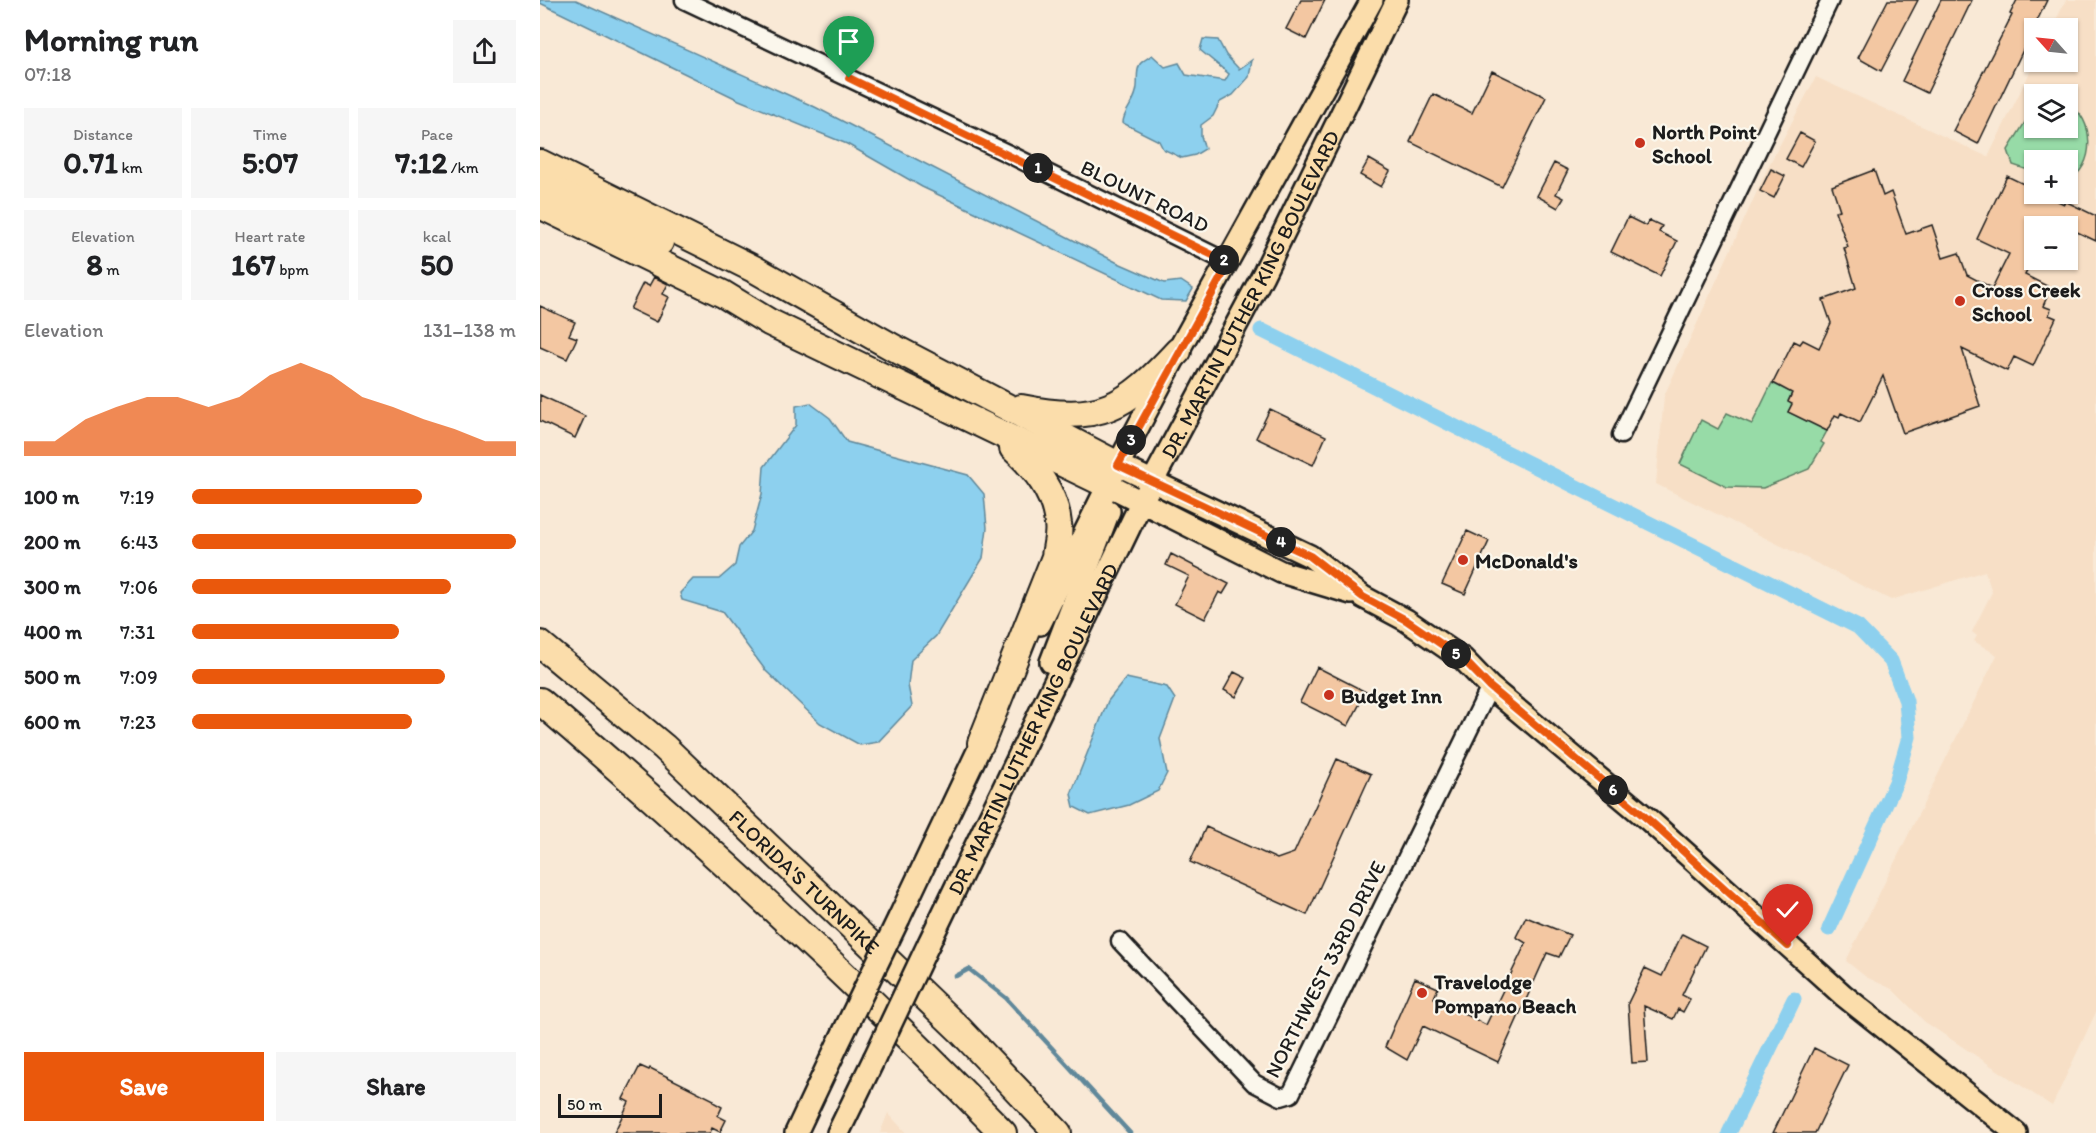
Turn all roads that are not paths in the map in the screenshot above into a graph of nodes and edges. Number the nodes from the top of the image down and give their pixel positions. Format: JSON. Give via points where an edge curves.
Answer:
{"nodes":[{"id":1,"x":684,"y":0,"type":"edge"},
{"id":2,"x":1372,"y":0,"type":"edge"},
{"id":3,"x":1397,"y":0,"type":"edge"},
{"id":4,"x":1830,"y":0,"type":"edge"},
{"id":5,"x":540,"y":163,"type":"edge"},
{"id":6,"x":540,"y":183,"type":"edge"},
{"id":7,"x":540,"y":205,"type":"edge"},
{"id":8,"x":540,"y":223,"type":"edge"},
{"id":9,"x":1229,"y":263,"type":"junction"},
{"id":10,"x":810,"y":302,"type":"junction"},
{"id":11,"x":769,"y":322,"type":"junction"},
{"id":12,"x":1178,"y":351,"type":"junction"},
{"id":13,"x":997,"y":404,"type":"junction"},
{"id":14,"x":998,"y":433,"type":"junction"},
{"id":15,"x":1621,"y":435,"type":"dead end"},
{"id":16,"x":1113,"y":475,"type":"junction"},
{"id":17,"x":1154,"y":480,"type":"junction"},
{"id":18,"x":1141,"y":503,"type":"junction"},
{"id":19,"x":1363,"y":597,"type":"junction"},
{"id":20,"x":540,"y":644,"type":"edge"},
{"id":21,"x":1490,"y":687,"type":"junction"},
{"id":22,"x":540,"y":701,"type":"edge"},
{"id":23,"x":1036,"y":721,"type":"junction"},
{"id":24,"x":981,"y":743,"type":"junction"},
{"id":25,"x":1120,"y":941,"type":"dead end"},
{"id":26,"x":796,"y":1133,"type":"edge"},
{"id":27,"x":838,"y":1133,"type":"edge"},
{"id":28,"x":1003,"y":1133,"type":"edge"},
{"id":29,"x":1058,"y":1133,"type":"edge"},
{"id":30,"x":2016,"y":1133,"type":"edge"}],
"edges":[{"from":1,"to":9,"type":"street","name":"BLOUNT ROAD","via":[[1011,154]]},
{"from":2,"to":9,"type":"main road","name":"DR. MARTIN LUTHER KING BOULEVARD"},
{"from":3,"to":17,"type":"main road","name":"DR. MARTIN LUTHER KING BOULEVARD","via":[[1263,275]]},
{"from":4,"to":15,"type":"street"},
{"from":5,"to":10,"type":"highway","via":[[756,270]]},
{"from":6,"to":10,"type":"highway","via":[[743,283]]},
{"from":7,"to":11,"type":"highway","via":[[723,294]]},
{"from":8,"to":11,"type":"highway","via":[[717,307]]},
{"from":9,"to":12,"type":"main road","name":"DR. MARTIN LUTHER KING BOULEVARD"},
{"from":10,"to":13,"type":"highway"},
{"from":11,"to":14,"type":"highway"},
{"from":12,"to":13,"type":"highway","via":[[1145,387],[1091,415],[1051,414]]},
{"from":12,"to":16,"type":"main road","name":"DR. MARTIN LUTHER KING BOULEVARD"},
{"from":13,"to":16,"type":"highway"},
{"from":14,"to":16,"type":"highway"},
{"from":14,"to":24,"type":"highway","via":[[1035,469],[1051,497],[1059,525],[1054,557]]},
{"from":16,"to":17,"type":"main road"},
{"from":16,"to":18,"type":"main road"},
{"from":16,"to":23,"type":"main road","via":[[1112,504],[1039,692]]},
{"from":16,"to":24,"type":"main road","name":"DR. MARTIN LUTHER KING BOULEVARD"},
{"from":17,"to":18,"type":"main road","name":"DR. MARTIN LUTHER KING BOULEVARD"},
{"from":17,"to":19,"type":"main road","via":[[1310,556]]},
{"from":18,"to":19,"type":"main road","via":[[1281,572]]},
{"from":18,"to":23,"type":"main road","name":"DR. MARTIN LUTHER KING BOULEVARD"},
{"from":19,"to":21,"type":"main road","via":[[1406,620],[1463,659]]},
{"from":20,"to":29,"type":"highway","name":"FLORIDA'S TURNPIKE","via":[[664,747],[960,1030]]},
{"from":21,"to":25,"type":"street","name":"NORTHWEST 33RD DRIVE","via":[[1292,1094],[1281,1097],[1254,1083]]},
{"from":21,"to":30,"type":"main road","via":[[1650,821],[1843,995]]},
{"from":22,"to":28,"type":"highway","name":"FLORIDA'S TURNPIKE","via":[[686,826],[933,1060]]},
{"from":23,"to":27,"type":"main road","name":"DR. MARTIN LUTHER KING BOULEVARD","bridge":true},
{"from":24,"to":26,"type":"main road","name":"DR. MARTIN LUTHER KING BOULEVARD","bridge":true}]}
